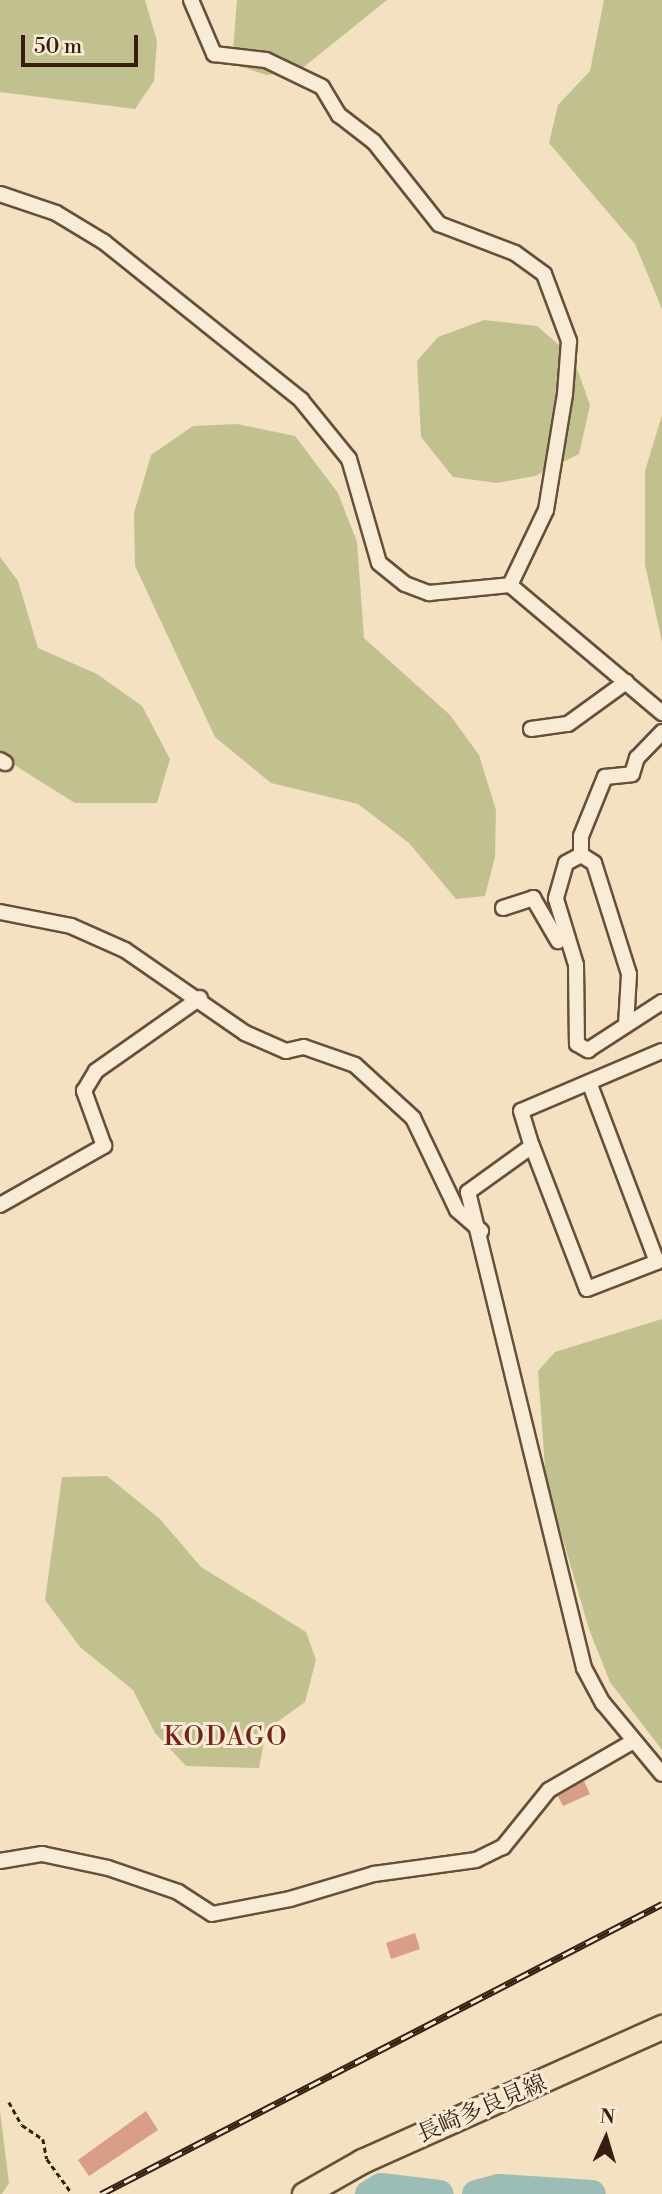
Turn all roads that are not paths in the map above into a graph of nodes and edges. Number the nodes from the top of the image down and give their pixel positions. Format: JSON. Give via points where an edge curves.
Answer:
{"nodes":[{"id":1,"x":191,"y":0,"type":"edge"},
{"id":2,"x":0,"y":194,"type":"edge"},
{"id":3,"x":510,"y":585,"type":"junction"},
{"id":4,"x":626,"y":682,"type":"junction"},
{"id":5,"x":662,"y":713,"type":"edge"},
{"id":6,"x":531,"y":729,"type":"dead end"},
{"id":7,"x":662,"y":732,"type":"edge"},
{"id":8,"x":581,"y":855,"type":"junction"},
{"id":9,"x":503,"y":908,"type":"dead end"},
{"id":10,"x":0,"y":912,"type":"edge"},
{"id":11,"x":576,"y":972,"type":"junction"},
{"id":12,"x":200,"y":998,"type":"junction"},
{"id":13,"x":662,"y":1002,"type":"edge"},
{"id":14,"x":626,"y":1025,"type":"junction"},
{"id":15,"x":662,"y":1051,"type":"edge"},
{"id":16,"x":589,"y":1082,"type":"junction"},
{"id":17,"x":532,"y":1146,"type":"junction"},
{"id":18,"x":0,"y":1205,"type":"edge"},
{"id":19,"x":482,"y":1232,"type":"junction"},
{"id":20,"x":634,"y":1741,"type":"junction"},
{"id":21,"x":662,"y":1774,"type":"edge"},
{"id":22,"x":0,"y":1861,"type":"edge"},
{"id":23,"x":662,"y":2027,"type":"edge"},
{"id":24,"x":304,"y":2194,"type":"edge"}],
"edges":[{"from":1,"to":3,"type":"street","via":[[214,54],[266,60],[322,87],[339,115],[374,142],[439,224],[515,253],[544,274],[569,341],[565,394],[546,510]]},
{"from":2,"to":3,"type":"street","via":[[56,213],[104,242],[301,400],[349,460],[379,563],[405,584],[429,593]]},
{"from":3,"to":4,"type":"street"},
{"from":4,"to":5,"type":"street"},
{"from":4,"to":6,"type":"street","via":[[568,724]]},
{"from":7,"to":8,"type":"street","via":[[637,758],[632,774],[605,777],[580,836]]},
{"from":8,"to":11,"type":"street","via":[[566,863],[555,899]]},
{"from":8,"to":14,"type":"street","via":[[594,863],[624,955]]},
{"from":9,"to":11,"type":"street","via":[[533,898]]},
{"from":10,"to":12,"type":"street","via":[[71,926],[125,950]]},
{"from":11,"to":14,"type":"street","via":[[577,1044],[588,1050]]},
{"from":12,"to":18,"type":"street","via":[[96,1071],[84,1091],[104,1146]]},
{"from":12,"to":19,"type":"street","via":[[270,1045],[286,1051],[304,1047],[355,1065],[413,1118],[457,1210]]},
{"from":13,"to":14,"type":"street"},
{"from":15,"to":16,"type":"street"},
{"from":16,"to":17,"type":"street","via":[[521,1111]]},
{"from":16,"to":17,"type":"street","via":[[657,1262],[587,1289]]},
{"from":17,"to":19,"type":"street","via":[[474,1182],[468,1192]]},
{"from":19,"to":20,"type":"street","via":[[584,1668]]},
{"from":20,"to":21,"type":"street"},
{"from":20,"to":22,"type":"street","via":[[549,1790],[503,1847],[477,1860],[374,1874],[290,1899],[212,1914],[178,1892],[108,1868],[43,1854]]},
{"from":23,"to":24,"type":"main road","name":"長崎多良見線","via":[[362,2161]]}]}
